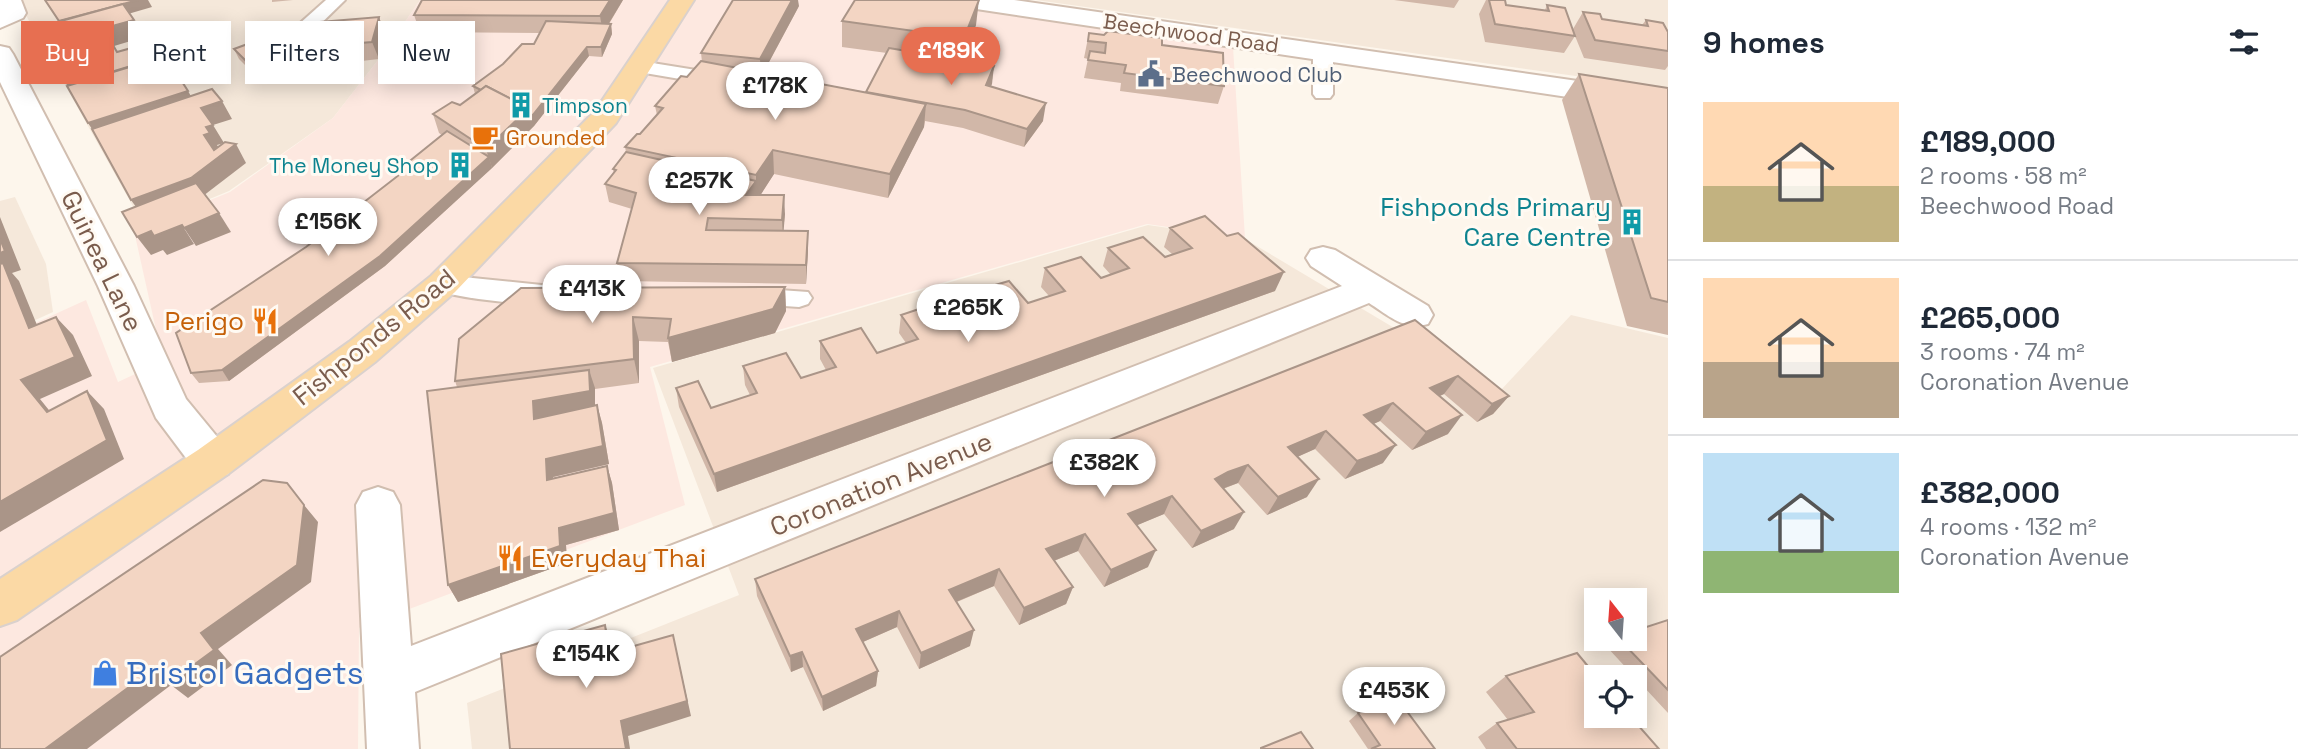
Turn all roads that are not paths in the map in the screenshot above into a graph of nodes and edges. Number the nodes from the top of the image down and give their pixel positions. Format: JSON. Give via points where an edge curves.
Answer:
{"nodes":[{"id":1,"x":9,"y":0,"type":"edge"},
{"id":2,"x":336,"y":0,"type":"edge"},
{"id":3,"x":682,"y":0,"type":"edge"},
{"id":4,"x":963,"y":0,"type":"edge"},
{"id":5,"x":0,"y":20,"type":"edge"},
{"id":6,"x":313,"y":21,"type":"edge"},
{"id":7,"x":1323,"y":52,"type":"junction"},
{"id":8,"x":0,"y":54,"type":"edge"},
{"id":9,"x":640,"y":67,"type":"junction"},
{"id":10,"x":742,"y":83,"type":"edge"},
{"id":11,"x":1323,"y":94,"type":"dead end"},
{"id":12,"x":1668,"y":103,"type":"edge"},
{"id":13,"x":1323,"y":258,"type":"dead end"},
{"id":14,"x":443,"y":284,"type":"junction"},
{"id":15,"x":1371,"y":288,"type":"junction"},
{"id":16,"x":570,"y":294,"type":"edge"},
{"id":17,"x":732,"y":297,"type":"edge"},
{"id":18,"x":799,"y":298,"type":"dead end"},
{"id":19,"x":1415,"y":314,"type":"dead end"},
{"id":20,"x":213,"y":462,"type":"junction"},
{"id":21,"x":378,"y":505,"type":"dead end"},
{"id":22,"x":0,"y":605,"type":"edge"},
{"id":23,"x":389,"y":678,"type":"junction"},
{"id":24,"x":393,"y":749,"type":"edge"}],
"edges":[{"from":1,"to":5,"type":"street","via":[[14,13]]},
{"from":2,"to":6,"type":"lane"},
{"from":3,"to":9,"type":"main road","name":"Fishponds Road"},
{"from":4,"to":7,"type":"street","name":"Beechwood Road"},
{"from":7,"to":11,"type":"lane"},
{"from":7,"to":12,"type":"street","name":"Beechwood Road"},
{"from":8,"to":20,"type":"street","name":"Guinea Lane","via":[[116,286],[170,407]]},
{"from":9,"to":10,"type":"lane"},
{"from":9,"to":14,"type":"main road","name":"Fishponds Road","via":[[606,117]]},
{"from":13,"to":15,"type":"street"},
{"from":14,"to":16,"type":"lane"},
{"from":14,"to":20,"type":"main road","name":"Fishponds Road","via":[[362,352]]},
{"from":15,"to":19,"type":"street"},
{"from":15,"to":23,"type":"street","name":"Coronation Avenue"},
{"from":17,"to":18,"type":"lane"},
{"from":20,"to":22,"type":"main road","name":"Fishponds Road"},
{"from":21,"to":23,"type":"street"},
{"from":23,"to":24,"type":"street"}]}
